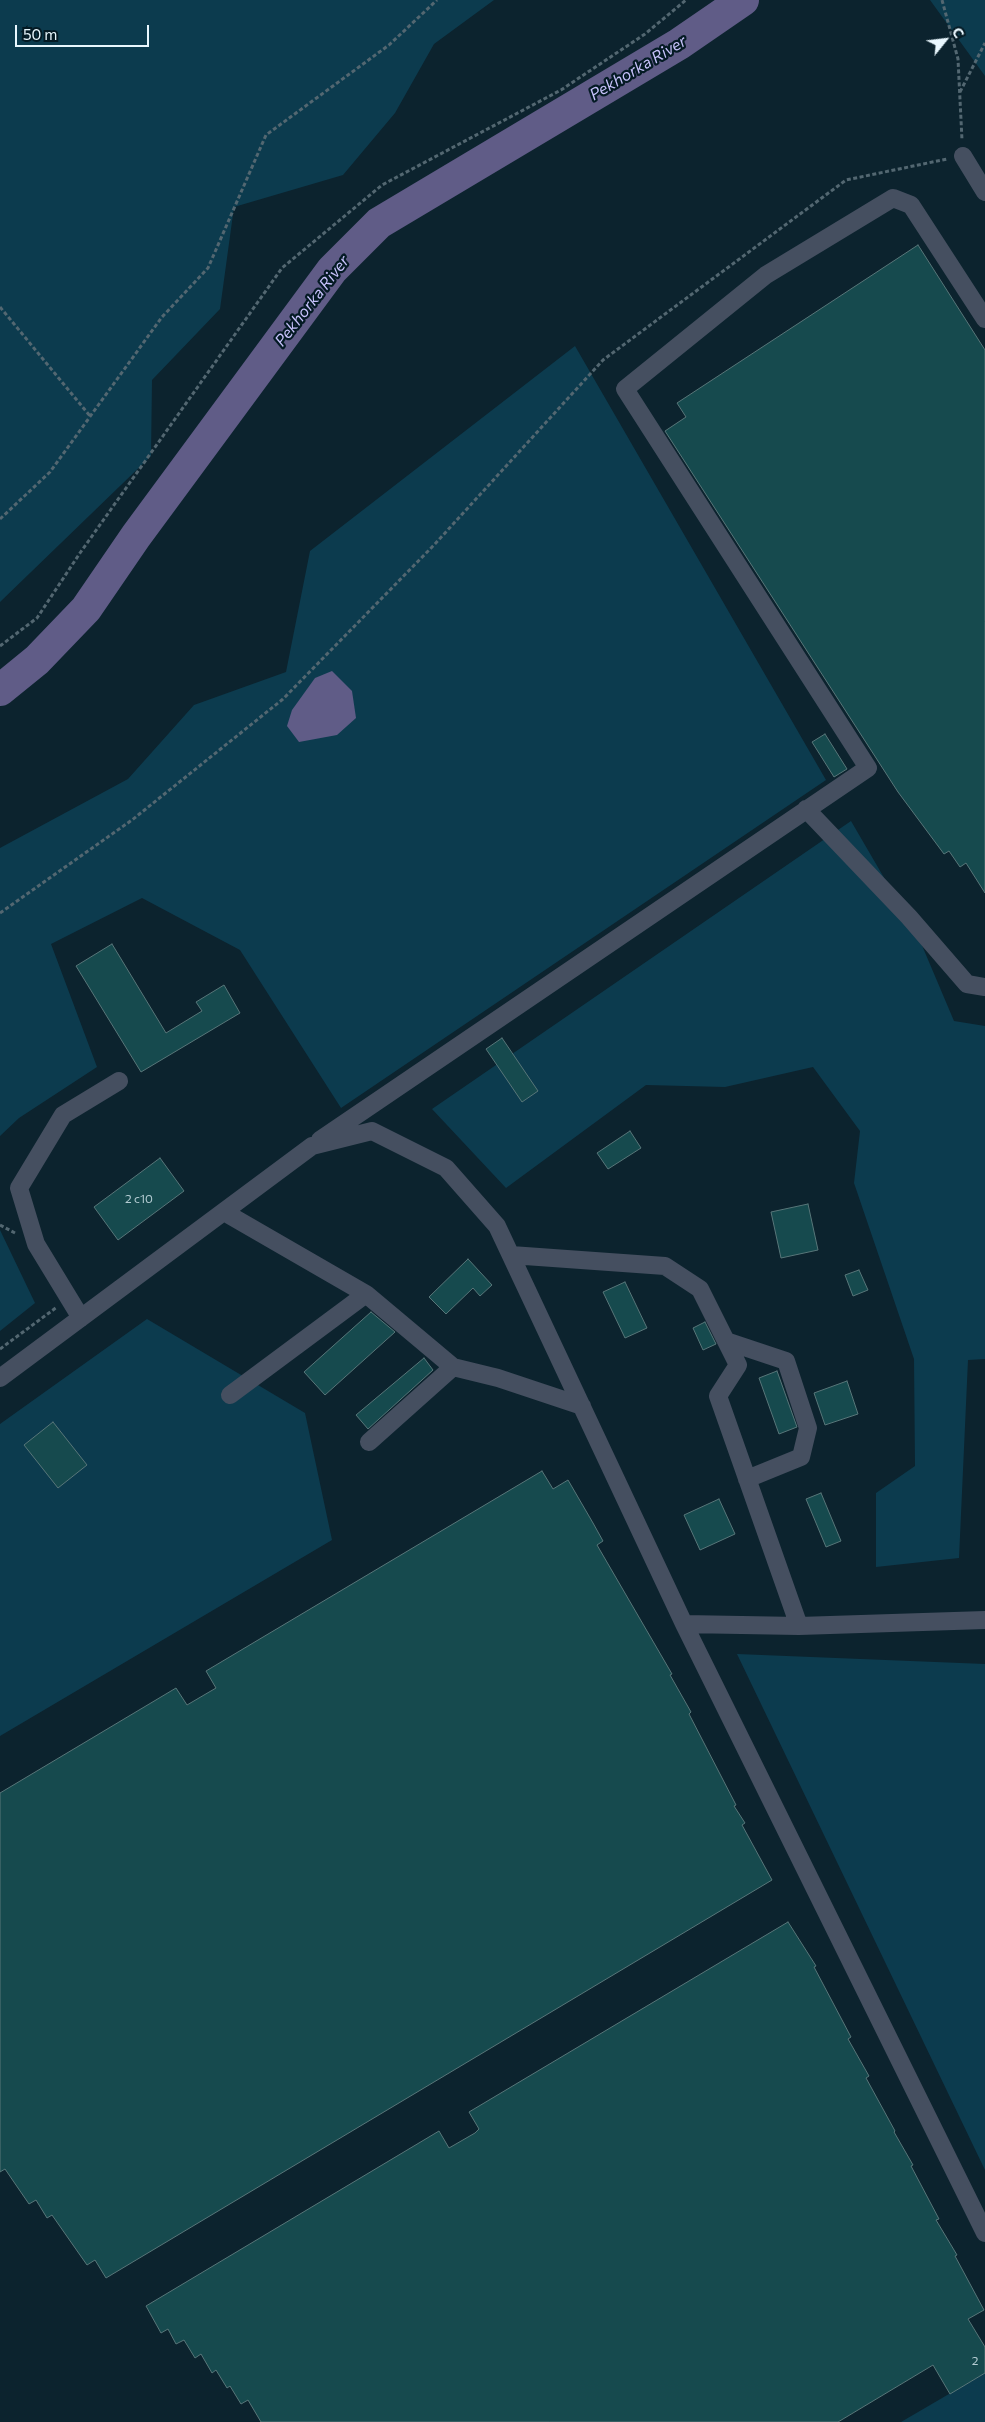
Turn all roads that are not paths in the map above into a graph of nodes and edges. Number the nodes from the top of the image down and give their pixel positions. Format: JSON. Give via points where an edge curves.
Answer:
{"nodes":[{"id":1,"x":963,"y":156,"type":"road end"},
{"id":2,"x":985,"y":192,"type":"edge"},
{"id":3,"x":985,"y":319,"type":"edge"},
{"id":4,"x":806,"y":809,"type":"junction"},
{"id":5,"x":985,"y":987,"type":"edge"},
{"id":6,"x":119,"y":1082,"type":"dead end"},
{"id":7,"x":312,"y":1146,"type":"junction"},
{"id":8,"x":224,"y":1212,"type":"junction"},
{"id":9,"x":511,"y":1256,"type":"junction"},
{"id":10,"x":366,"y":1294,"type":"junction"},
{"id":11,"x":81,"y":1318,"type":"junction"},
{"id":12,"x":726,"y":1341,"type":"junction"},
{"id":13,"x":453,"y":1367,"type":"junction"},
{"id":14,"x":0,"y":1378,"type":"edge"},
{"id":15,"x":230,"y":1395,"type":"dead end"},
{"id":16,"x":582,"y":1406,"type":"junction"},
{"id":17,"x":369,"y":1442,"type":"dead end"},
{"id":18,"x":747,"y":1479,"type":"junction"},
{"id":19,"x":985,"y":1620,"type":"edge"},
{"id":20,"x":684,"y":1624,"type":"junction"},
{"id":21,"x":798,"y":1626,"type":"junction"},
{"id":22,"x":985,"y":2233,"type":"edge"}],
"edges":[{"from":1,"to":2,"type":"street"},
{"from":3,"to":4,"type":"street","via":[[911,205],[893,198],[766,275],[625,389],[868,768]]},
{"from":4,"to":5,"type":"street","via":[[909,917],[967,984]]},
{"from":4,"to":7,"type":"street"},
{"from":6,"to":11,"type":"street","via":[[64,1115],[19,1188],[36,1244]]},
{"from":7,"to":8,"type":"street"},
{"from":7,"to":9,"type":"street","via":[[372,1131],[446,1168],[497,1226]]},
{"from":8,"to":10,"type":"street"},
{"from":8,"to":11,"type":"street"},
{"from":9,"to":12,"type":"street","via":[[665,1266],[700,1289]]},
{"from":9,"to":16,"type":"street"},
{"from":10,"to":13,"type":"street"},
{"from":10,"to":15,"type":"street"},
{"from":11,"to":14,"type":"street"},
{"from":12,"to":18,"type":"street","via":[[738,1365],[718,1396]]},
{"from":12,"to":18,"type":"street","via":[[786,1361],[808,1428],[801,1457]]},
{"from":13,"to":16,"type":"street"},
{"from":13,"to":17,"type":"street"},
{"from":16,"to":20,"type":"street"},
{"from":18,"to":21,"type":"street"},
{"from":19,"to":21,"type":"street"},
{"from":20,"to":21,"type":"street"},
{"from":20,"to":22,"type":"street"}]}
